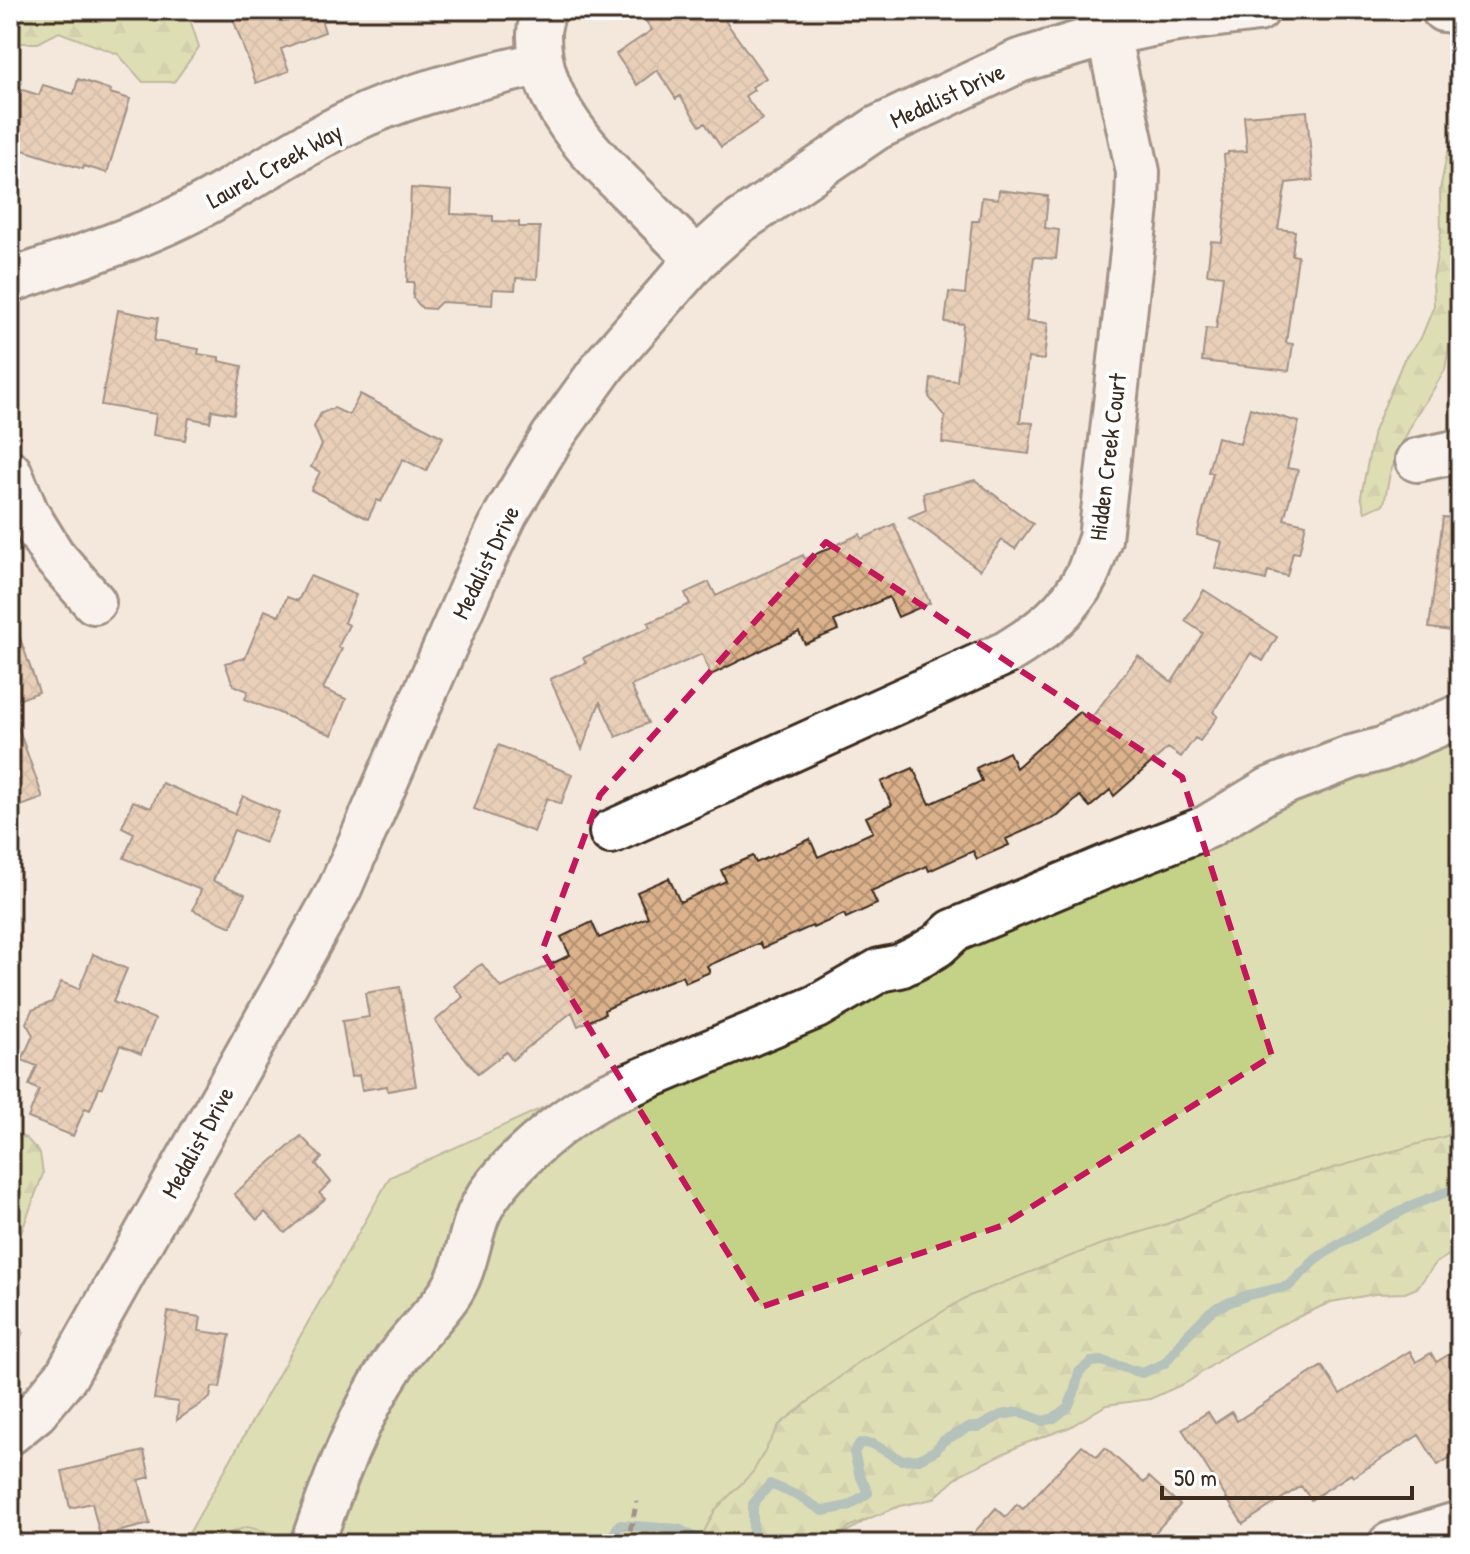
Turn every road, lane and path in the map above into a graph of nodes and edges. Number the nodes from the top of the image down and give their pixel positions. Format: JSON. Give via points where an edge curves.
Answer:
{"nodes":[{"id":1,"x":544,"y":10,"type":"edge"},
{"id":2,"x":1258,"y":10,"type":"edge"},
{"id":3,"x":1443,"y":10,"type":"edge"},
{"id":4,"x":1460,"y":12,"type":"edge"},
{"id":5,"x":1105,"y":22,"type":"edge"},
{"id":6,"x":542,"y":63,"type":"junction"},
{"id":7,"x":697,"y":259,"type":"junction"},
{"id":8,"x":10,"y":281,"type":"edge"},
{"id":9,"x":1460,"y":451,"type":"edge"},
{"id":10,"x":1417,"y":460,"type":"dead end"},
{"id":11,"x":10,"y":472,"type":"edge"},
{"id":12,"x":94,"y":602,"type":"dead end"},
{"id":13,"x":1460,"y":716,"type":"edge"},
{"id":14,"x":611,"y":832,"type":"dead end"},
{"id":15,"x":10,"y":1433,"type":"edge"},
{"id":16,"x":637,"y":1501,"type":"dead end"},
{"id":17,"x":1460,"y":1523,"type":"edge"},
{"id":18,"x":312,"y":1544,"type":"edge"},
{"id":19,"x":627,"y":1544,"type":"edge"},
{"id":20,"x":1390,"y":1544,"type":"edge"}],
"edges":[{"from":1,"to":6,"type":"street","via":[[539,32]]},
{"from":2,"to":5,"type":"street","name":"Medalist Drive","via":[[1171,21]]},
{"from":3,"to":4,"type":"street"},
{"from":5,"to":7,"type":"street","name":"Medalist Drive","via":[[877,128],[735,225]]},
{"from":5,"to":14,"type":"street","name":"Hidden Creek Court","via":[[1138,172],[1137,207],[1100,539],[1087,575],[1049,624],[1006,653]]},
{"from":6,"to":7,"type":"street","via":[[568,123],[594,157]]},
{"from":6,"to":8,"type":"street","name":"Laurel Creek Way","via":[[440,87],[367,114],[153,229]]},
{"from":7,"to":15,"type":"street","name":"Medalist Drive","via":[[605,364],[514,501],[340,888],[66,1376]]},
{"from":9,"to":10,"type":"street"},
{"from":11,"to":12,"type":"street","via":[[53,555]]},
{"from":13,"to":18,"type":"street","via":[[1278,785],[1207,827],[953,931],[920,956],[880,970],[816,1007],[580,1110],[528,1153],[491,1193],[451,1293],[396,1359],[365,1414]]},
{"from":16,"to":19,"type":"path"},
{"from":17,"to":20,"type":"street"}]}
